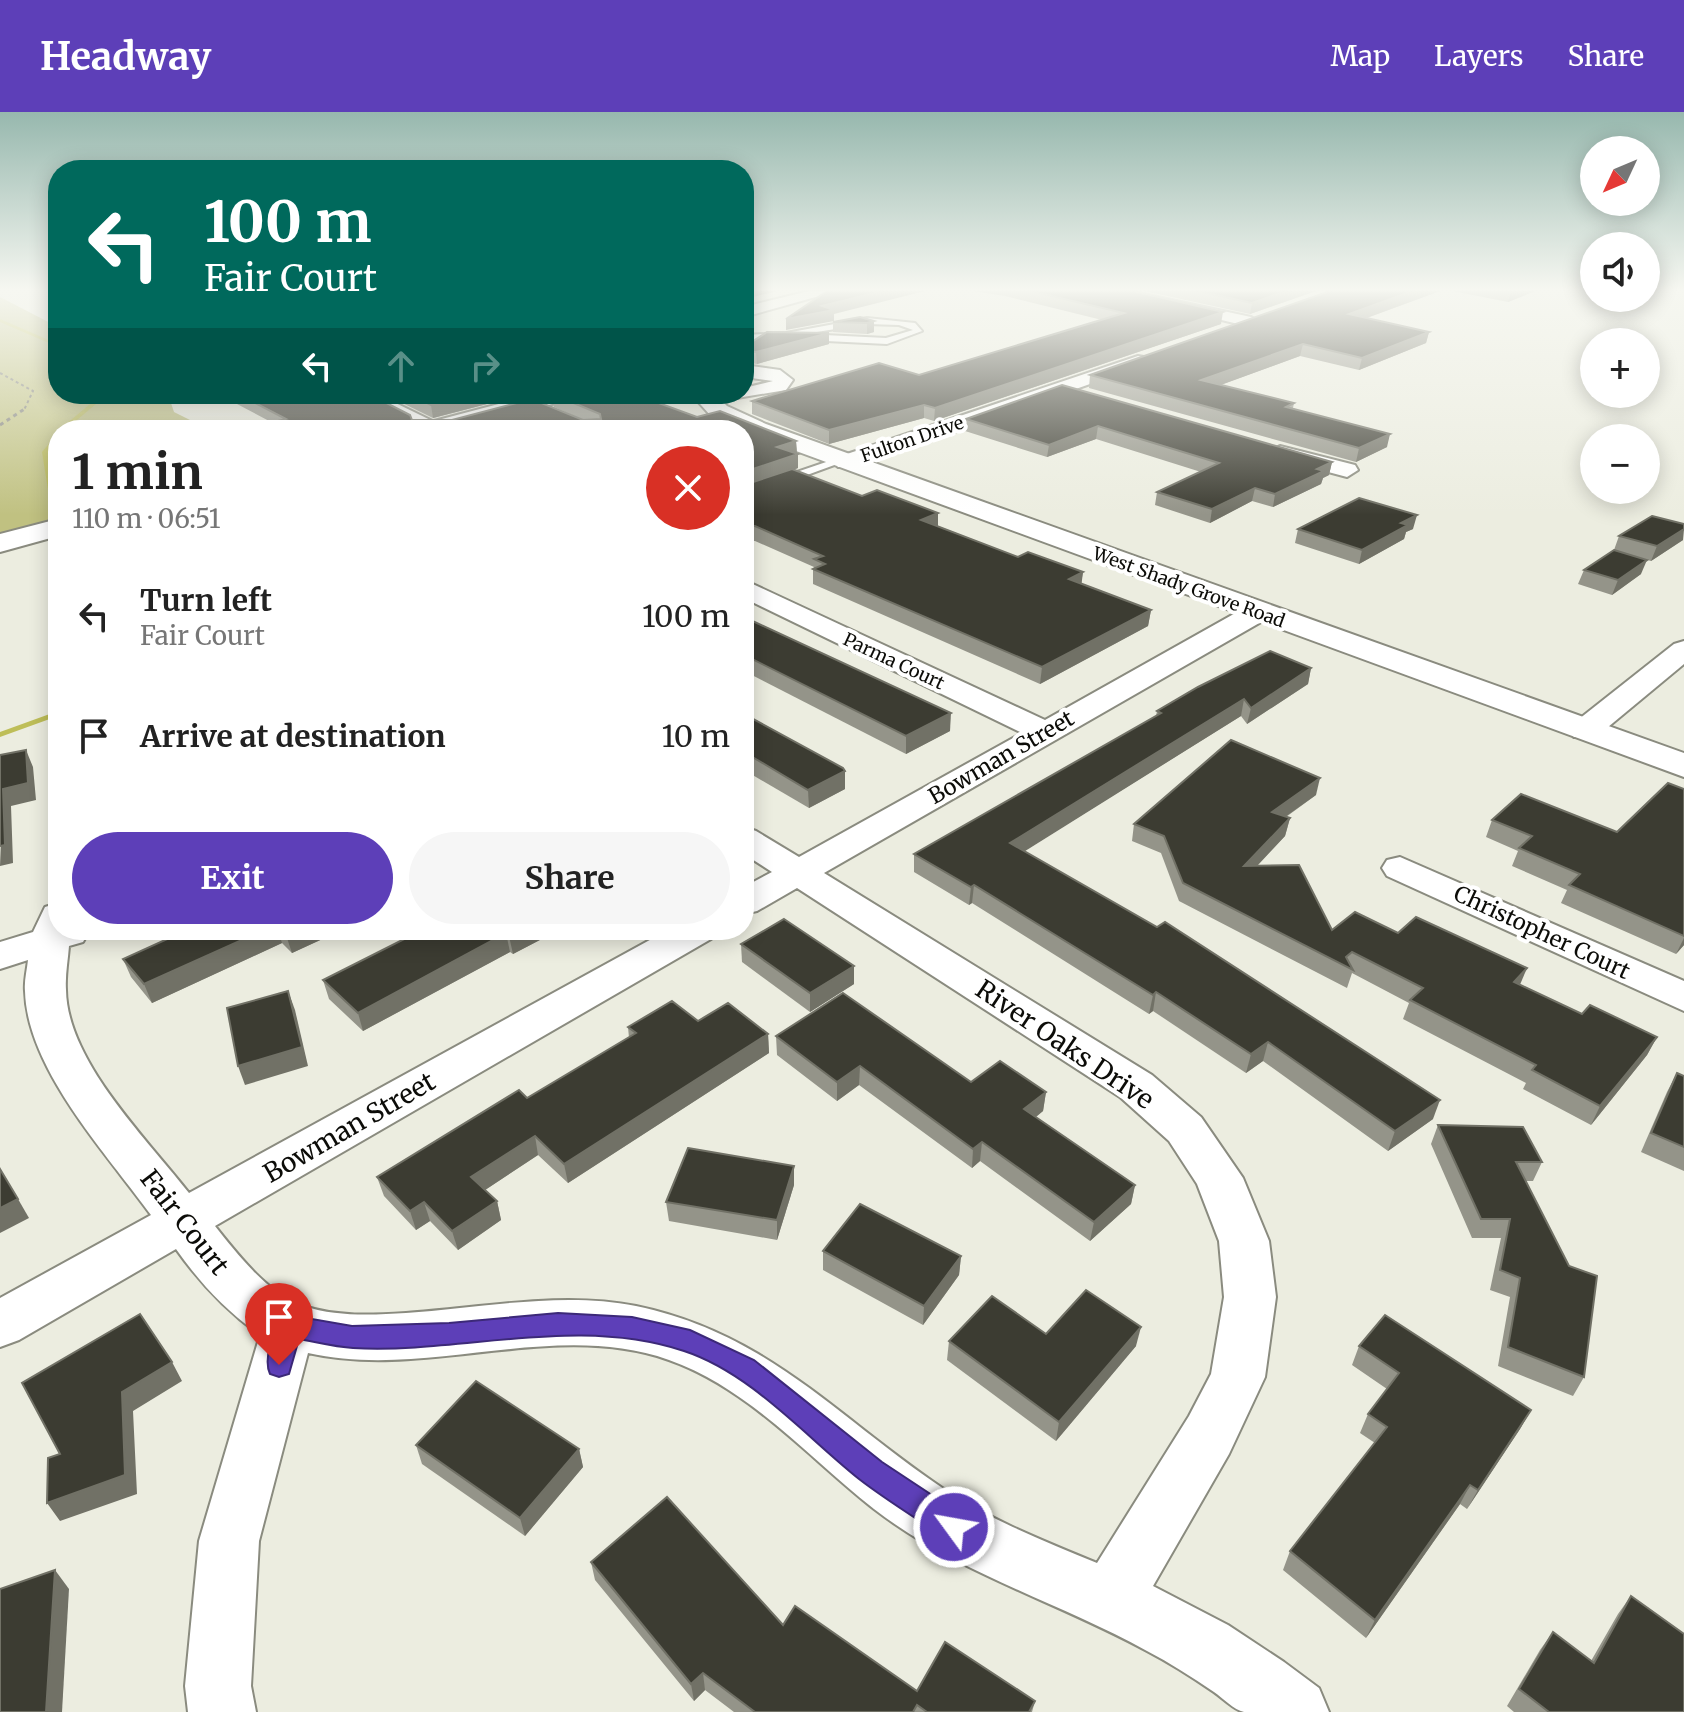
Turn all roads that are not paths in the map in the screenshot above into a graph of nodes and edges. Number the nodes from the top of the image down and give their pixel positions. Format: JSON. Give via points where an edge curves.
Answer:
{"nodes":[{"id":1,"x":1125,"y":366,"type":"edge"},
{"id":2,"x":754,"y":372,"type":"edge"},
{"id":3,"x":1059,"y":388,"type":"junction"},
{"id":4,"x":754,"y":392,"type":"edge"},
{"id":5,"x":1100,"y":401,"type":"edge"},
{"id":6,"x":382,"y":404,"type":"edge"},
{"id":7,"x":525,"y":404,"type":"edge"},
{"id":8,"x":713,"y":404,"type":"edge"},
{"id":9,"x":416,"y":420,"type":"edge"},
{"id":10,"x":468,"y":420,"type":"edge"},
{"id":11,"x":736,"y":420,"type":"edge"},
{"id":12,"x":754,"y":427,"type":"edge"},
{"id":13,"x":1259,"y":446,"type":"edge"},
{"id":14,"x":844,"y":461,"type":"junction"},
{"id":15,"x":1347,"y":470,"type":"dead end"},
{"id":16,"x":754,"y":489,"type":"edge"},
{"id":17,"x":48,"y":530,"type":"edge"},
{"id":18,"x":0,"y":543,"type":"edge"},
{"id":19,"x":754,"y":593,"type":"edge"},
{"id":20,"x":1258,"y":612,"type":"junction"},
{"id":21,"x":1684,"y":650,"type":"edge"},
{"id":22,"x":1585,"y":730,"type":"junction"},
{"id":23,"x":1045,"y":732,"type":"junction"},
{"id":24,"x":1684,"y":766,"type":"edge"},
{"id":25,"x":754,"y":844,"type":"edge"},
{"id":26,"x":1400,"y":868,"type":"dead end"},
{"id":27,"x":798,"y":872,"type":"junction"},
{"id":28,"x":754,"y":897,"type":"edge"},
{"id":29,"x":48,"y":934,"type":"edge"},
{"id":30,"x":59,"y":940,"type":"edge"},
{"id":31,"x":679,"y":940,"type":"edge"},
{"id":32,"x":0,"y":956,"type":"edge"},
{"id":33,"x":1684,"y":997,"type":"edge"},
{"id":34,"x":183,"y":1221,"type":"junction"},
{"id":35,"x":0,"y":1324,"type":"edge"},
{"id":36,"x":289,"y":1326,"type":"junction"},
{"id":37,"x":1110,"y":1600,"type":"junction"},
{"id":38,"x":222,"y":1712,"type":"edge"},
{"id":39,"x":1295,"y":1712,"type":"edge"}],
"edges":[{"from":1,"to":3,"type":"street","name":"Fulton Drive"},
{"from":2,"to":4,"type":"street","via":[[784,380]]},
{"from":3,"to":5,"type":"street"},
{"from":3,"to":14,"type":"street","name":"Fulton Drive"},
{"from":6,"to":9,"type":"street"},
{"from":7,"to":10,"type":"main road"},
{"from":8,"to":11,"type":"main road","name":"West Shady Grove Road"},
{"from":12,"to":14,"type":"main road","name":"West Shady Grove Road"},
{"from":13,"to":15,"type":"street"},
{"from":14,"to":16,"type":"lane"},
{"from":14,"to":20,"type":"main road","name":"West Shady Grove Road"},
{"from":17,"to":18,"type":"main road"},
{"from":19,"to":23,"type":"street","name":"Parma Court"},
{"from":20,"to":22,"type":"main road","name":"West Shady Grove Road"},
{"from":20,"to":23,"type":"street","name":"Bowman Street"},
{"from":21,"to":22,"type":"street"},
{"from":22,"to":24,"type":"main road","name":"West Shady Grove Road"},
{"from":23,"to":27,"type":"street","name":"Bowman Street"},
{"from":25,"to":27,"type":"street","name":"River Oaks Drive"},
{"from":26,"to":33,"type":"street","name":"Christopher Court"},
{"from":27,"to":28,"type":"street","name":"Bowman Street"},
{"from":27,"to":37,"type":"street","name":"River Oaks Drive","via":[[1136,1086],[1185,1129],[1219,1178],[1244,1241],[1250,1297],[1238,1377]]},
{"from":29,"to":32,"type":"street"},
{"from":30,"to":34,"type":"street","name":"Fair Court","via":[[45,992],[57,1039],[76,1079]]},
{"from":31,"to":34,"type":"street","name":"Bowman Street"},
{"from":34,"to":35,"type":"street","name":"Bowman Street"},
{"from":34,"to":36,"type":"street","name":"Fair Court","via":[[221,1272]]},
{"from":36,"to":37,"type":"street","via":[[352,1337],[558,1323],[632,1328],[690,1341],[744,1368],[932,1515],[1000,1553]]},
{"from":36,"to":38,"type":"street","via":[[229,1541],[218,1686]]},
{"from":37,"to":39,"type":"street","via":[[1207,1650]]}]}
